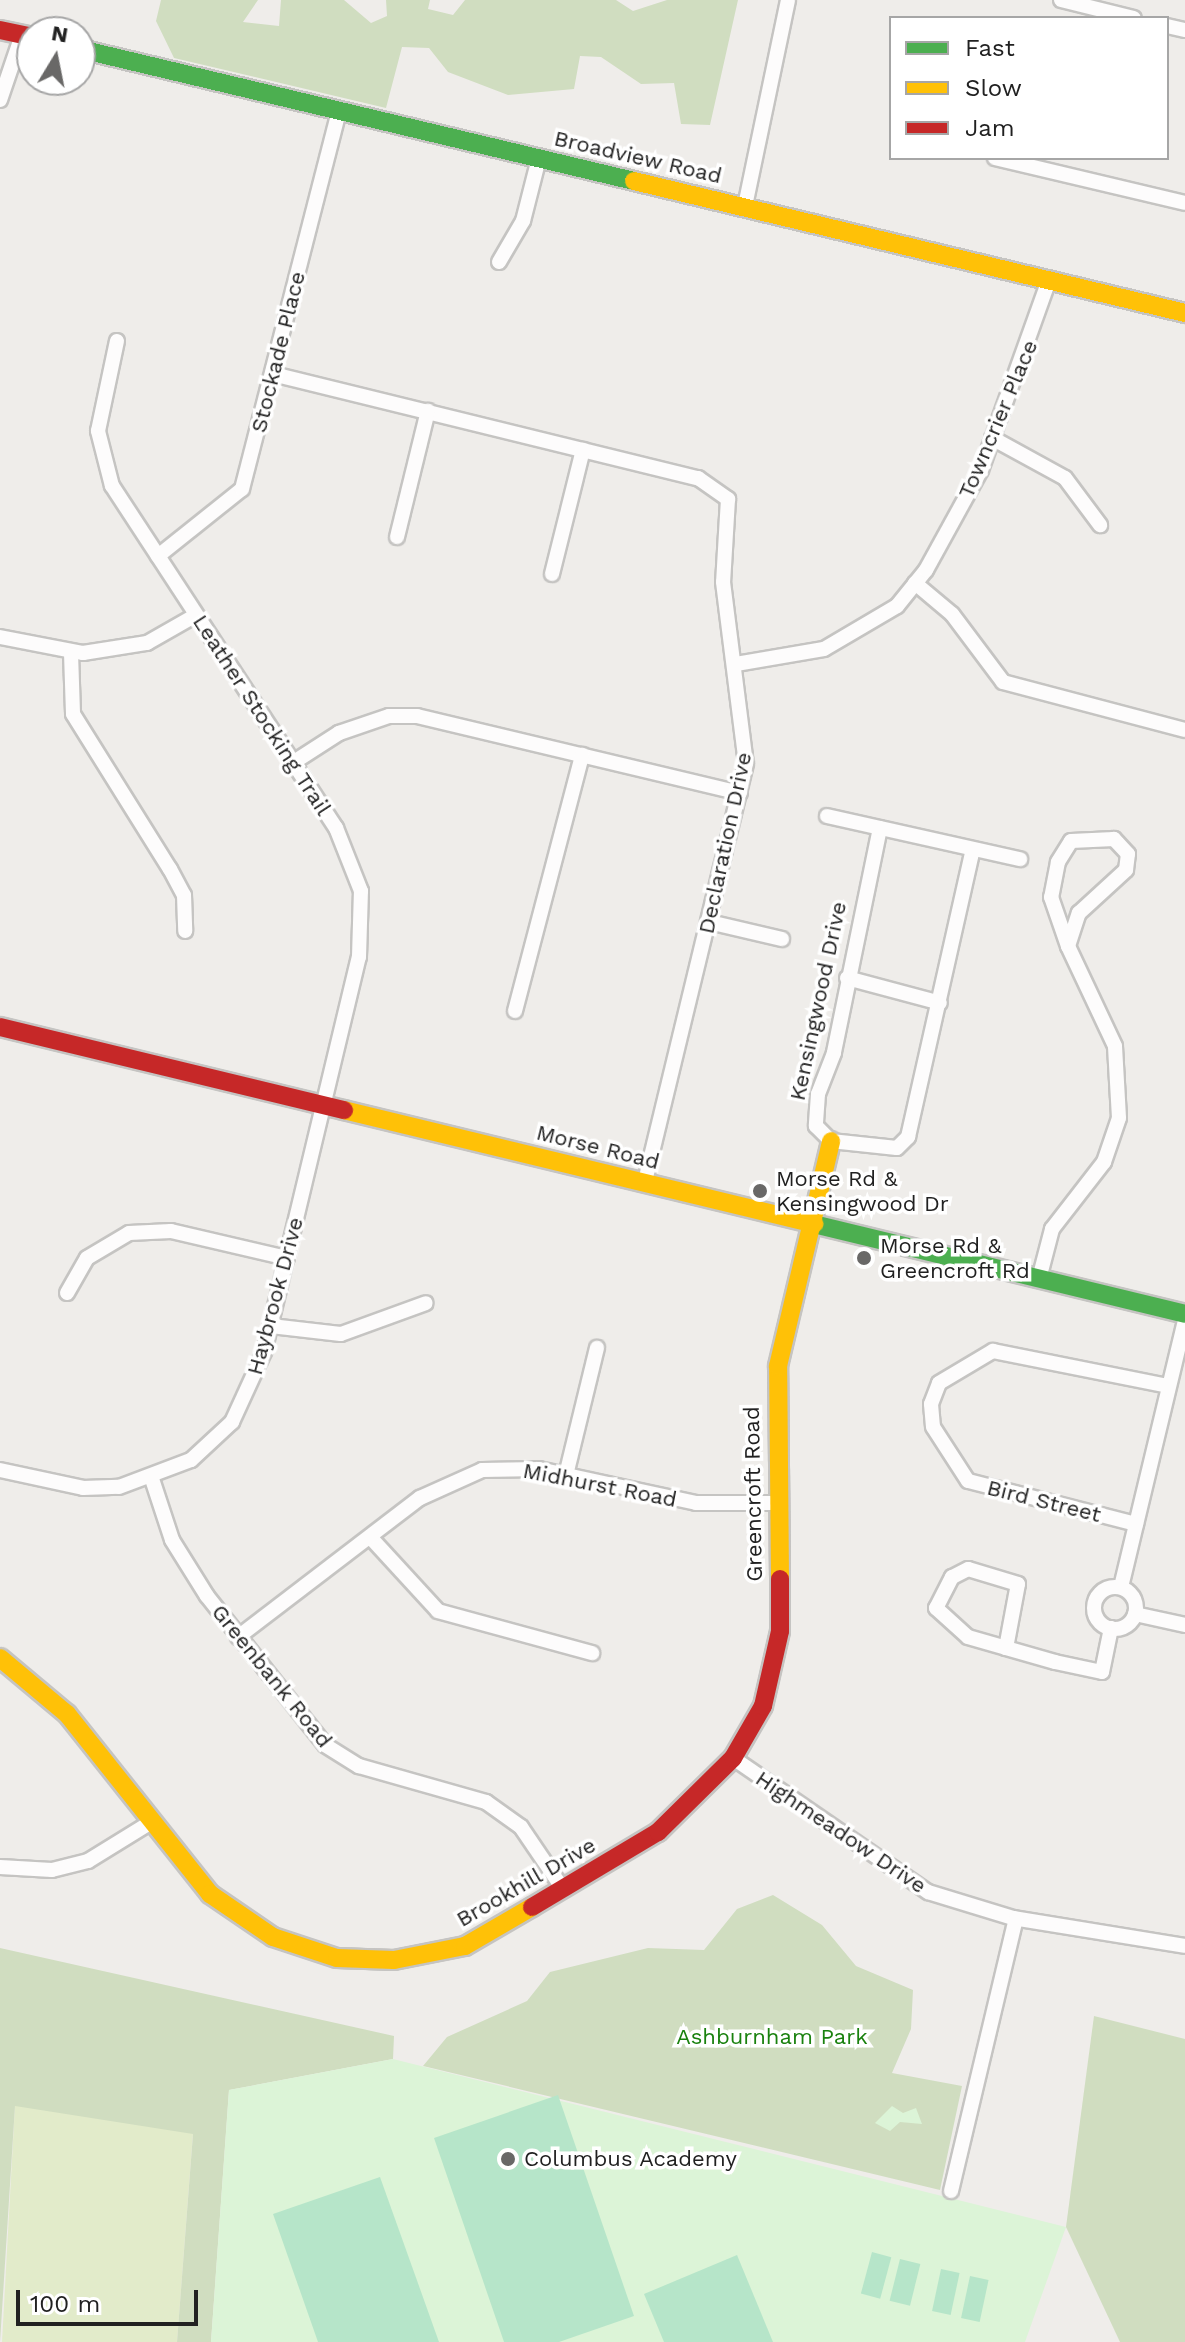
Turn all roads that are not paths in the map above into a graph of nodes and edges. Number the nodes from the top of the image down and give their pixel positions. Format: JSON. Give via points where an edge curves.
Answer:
{"nodes":[{"id":1,"x":788,"y":0,"type":"edge"},
{"id":2,"x":1061,"y":0,"type":"edge"},
{"id":3,"x":1126,"y":16,"type":"edge"},
{"id":4,"x":96,"y":53,"type":"edge"},
{"id":5,"x":16,"y":62,"type":"edge"},
{"id":6,"x":0,"y":100,"type":"edge"},
{"id":7,"x":339,"y":110,"type":"junction"},
{"id":8,"x":539,"y":158,"type":"junction"},
{"id":9,"x":1003,"y":160,"type":"edge"},
{"id":10,"x":1185,"y":203,"type":"edge"},
{"id":11,"x":745,"y":206,"type":"junction"},
{"id":12,"x":499,"y":262,"type":"dead end"},
{"id":13,"x":1049,"y":280,"type":"junction"},
{"id":14,"x":1184,"y":309,"type":"edge"},
{"id":15,"x":117,"y":341,"type":"dead end"},
{"id":16,"x":273,"y":374,"type":"junction"},
{"id":17,"x":428,"y":411,"type":"junction"},
{"id":18,"x":992,"y":438,"type":"junction"},
{"id":19,"x":583,"y":450,"type":"junction"},
{"id":20,"x":1100,"y":525,"type":"dead end"},
{"id":21,"x":397,"y":537,"type":"dead end"},
{"id":22,"x":158,"y":556,"type":"junction"},
{"id":23,"x":552,"y":574,"type":"dead end"},
{"id":24,"x":915,"y":583,"type":"junction"},
{"id":25,"x":196,"y":615,"type":"junction"},
{"id":26,"x":0,"y":637,"type":"edge"},
{"id":27,"x":71,"y":653,"type":"junction"},
{"id":28,"x":736,"y":664,"type":"junction"},
{"id":29,"x":1185,"y":730,"type":"edge"},
{"id":30,"x":582,"y":755,"type":"junction"},
{"id":31,"x":294,"y":762,"type":"junction"},
{"id":32,"x":740,"y":793,"type":"junction"},
{"id":33,"x":827,"y":816,"type":"dead end"},
{"id":34,"x":880,"y":828,"type":"junction"},
{"id":35,"x":973,"y":849,"type":"junction"},
{"id":36,"x":1020,"y":859,"type":"dead end"},
{"id":37,"x":709,"y":922,"type":"junction"},
{"id":38,"x":185,"y":931,"type":"dead end"},
{"id":39,"x":782,"y":939,"type":"dead end"},
{"id":40,"x":1068,"y":946,"type":"junction"},
{"id":41,"x":847,"y":978,"type":"junction"},
{"id":42,"x":940,"y":1003,"type":"junction"},
{"id":43,"x":515,"y":1011,"type":"dead end"},
{"id":44,"x":0,"y":1027,"type":"edge"},
{"id":45,"x":324,"y":1106,"type":"junction"},
{"id":46,"x":831,"y":1141,"type":"junction"},
{"id":47,"x":645,"y":1183,"type":"junction"},
{"id":48,"x":811,"y":1224,"type":"junction"},
{"id":49,"x":287,"y":1258,"type":"junction"},
{"id":50,"x":1039,"y":1279,"type":"junction"},
{"id":51,"x":67,"y":1293,"type":"dead end"},
{"id":52,"x":426,"y":1303,"type":"dead end"},
{"id":53,"x":1185,"y":1314,"type":"edge"},
{"id":54,"x":1185,"y":1320,"type":"edge"},
{"id":55,"x":271,"y":1326,"type":"junction"},
{"id":56,"x":597,"y":1348,"type":"dead end"},
{"id":57,"x":1168,"y":1386,"type":"junction"},
{"id":58,"x":0,"y":1470,"type":"edge"},
{"id":59,"x":566,"y":1475,"type":"junction"},
{"id":60,"x":152,"y":1479,"type":"junction"},
{"id":61,"x":776,"y":1503,"type":"junction"},
{"id":62,"x":1136,"y":1524,"type":"junction"},
{"id":63,"x":370,"y":1537,"type":"junction"},
{"id":64,"x":1121,"y":1587,"type":"junction"},
{"id":65,"x":1135,"y":1614,"type":"junction"},
{"id":66,"x":1185,"y":1625,"type":"edge"},
{"id":67,"x":1111,"y":1628,"type":"junction"},
{"id":68,"x":238,"y":1637,"type":"junction"},
{"id":69,"x":1006,"y":1648,"type":"junction"},
{"id":70,"x":592,"y":1653,"type":"dead end"},
{"id":71,"x":0,"y":1658,"type":"edge"},
{"id":72,"x":733,"y":1758,"type":"junction"},
{"id":73,"x":148,"y":1824,"type":"junction"},
{"id":74,"x":0,"y":1867,"type":"edge"},
{"id":75,"x":563,"y":1889,"type":"junction"},
{"id":76,"x":1016,"y":1919,"type":"junction"},
{"id":77,"x":1185,"y":1946,"type":"edge"},
{"id":78,"x":951,"y":2191,"type":"dead end"}],
"edges":[{"from":1,"to":11,"type":"street"},
{"from":2,"to":3,"type":"street"},
{"from":4,"to":7,"type":"street","name":"Broadview Road"},
{"from":5,"to":6,"type":"street"},
{"from":7,"to":8,"type":"street","name":"Broadview Road"},
{"from":7,"to":16,"type":"street","name":"Stockade Place"},
{"from":8,"to":11,"type":"street","name":"Broadview Road"},
{"from":8,"to":12,"type":"street","via":[[523,221]]},
{"from":9,"to":10,"type":"street"},
{"from":11,"to":13,"type":"street","name":"Broadview Road"},
{"from":13,"to":14,"type":"street","name":"Broadview Road"},
{"from":13,"to":18,"type":"street","name":"Towncrier Place"},
{"from":15,"to":22,"type":"street","name":"Leather Stocking Trail","via":[[98,431],[112,486]]},
{"from":16,"to":17,"type":"street"},
{"from":16,"to":22,"type":"street","name":"Stockade Place","via":[[242,489]]},
{"from":17,"to":19,"type":"street"},
{"from":17,"to":21,"type":"street"},
{"from":18,"to":20,"type":"street","via":[[1065,478]]},
{"from":18,"to":24,"type":"street","name":"Towncrier Place","via":[[968,495]]},
{"from":19,"to":23,"type":"street"},
{"from":19,"to":28,"type":"street","name":"Declaration Drive","via":[[698,478],[728,499],[723,582]]},
{"from":22,"to":25,"type":"street","name":"Leather Stocking Trail"},
{"from":24,"to":28,"type":"street","name":"Towncrier Place","via":[[869,629],[824,649]]},
{"from":24,"to":29,"type":"street","via":[[952,614],[1003,682]]},
{"from":25,"to":27,"type":"street","via":[[147,643]]},
{"from":25,"to":31,"type":"street","name":"Leather Stocking Trail"},
{"from":26,"to":27,"type":"street"},
{"from":27,"to":38,"type":"street","via":[[73,714],[184,895]]},
{"from":28,"to":32,"type":"street","name":"Declaration Drive","via":[[748,732]]},
{"from":30,"to":31,"type":"street","via":[[417,716],[389,716],[339,733]]},
{"from":30,"to":32,"type":"street"},
{"from":30,"to":43,"type":"street"},
{"from":31,"to":45,"type":"street","name":"Leather Stocking Trail","via":[[336,828],[361,891],[359,957]]},
{"from":32,"to":37,"type":"street","name":"Declaration Drive"},
{"from":33,"to":34,"type":"street"},
{"from":34,"to":35,"type":"street"},
{"from":34,"to":41,"type":"street","name":"Kensingwood Drive"},
{"from":35,"to":36,"type":"street"},
{"from":35,"to":42,"type":"street"},
{"from":37,"to":39,"type":"street"},
{"from":37,"to":47,"type":"street","name":"Declaration Drive"},
{"from":40,"to":40,"type":"street","via":[[1079,913],[1126,870],[1128,854],[1114,839],[1071,841],[1058,862],[1051,897]]},
{"from":40,"to":50,"type":"street","via":[[1115,1046],[1119,1118],[1104,1162],[1052,1229]]},
{"from":41,"to":42,"type":"street"},
{"from":41,"to":46,"type":"street","name":"Kensingwood Drive","via":[[818,1094],[816,1126]]},
{"from":42,"to":46,"type":"street","via":[[904,1144]]},
{"from":44,"to":45,"type":"street","name":"Morse Road"},
{"from":45,"to":47,"type":"street","name":"Morse Road"},
{"from":45,"to":49,"type":"street","name":"Haybrook Drive"},
{"from":46,"to":48,"type":"street"},
{"from":47,"to":48,"type":"street","name":"Morse Road"},
{"from":48,"to":50,"type":"street","name":"Morse Road"},
{"from":48,"to":61,"type":"street","name":"Greencroft Road","via":[[778,1366]]},
{"from":49,"to":51,"type":"street","via":[[171,1231],[129,1233],[87,1258]]},
{"from":49,"to":55,"type":"street","name":"Haybrook Drive"},
{"from":50,"to":53,"type":"street","name":"Morse Road"},
{"from":52,"to":55,"type":"street","via":[[341,1334]]},
{"from":54,"to":57,"type":"street"},
{"from":55,"to":60,"type":"street","name":"Haybrook Drive","via":[[232,1422],[191,1460]]},
{"from":56,"to":59,"type":"street"},
{"from":57,"to":62,"type":"street"},
{"from":57,"to":62,"type":"street","name":"Bird Street","via":[[993,1351],[939,1383],[931,1404],[933,1427],[968,1481]]},
{"from":58,"to":60,"type":"street","name":"Haybrook Drive","via":[[83,1488]]},
{"from":59,"to":61,"type":"street","name":"Midhurst Road","via":[[696,1503]]},
{"from":59,"to":63,"type":"street","name":"Midhurst Road","via":[[482,1470],[420,1498]]},
{"from":60,"to":68,"type":"street","name":"Greenbank Road","via":[[172,1540]]},
{"from":61,"to":72,"type":"street","name":"Greencroft Road","via":[[780,1631],[763,1706]]},
{"from":62,"to":64,"type":"street"},
{"from":63,"to":68,"type":"street","name":"Midhurst Road"},
{"from":63,"to":70,"type":"street","via":[[438,1611]]},
{"from":64,"to":65,"type":"street","via":[[1132,1595]]},
{"from":64,"to":67,"type":"street","via":[[1101,1591],[1094,1603],[1096,1616]]},
{"from":65,"to":66,"type":"street"},
{"from":65,"to":67,"type":"street"},
{"from":67,"to":69,"type":"street","via":[[1102,1672]]},
{"from":68,"to":75,"type":"street","name":"Greenbank Road","via":[[325,1745],[359,1766],[486,1802],[521,1827]]},
{"from":69,"to":69,"type":"street","via":[[968,1637],[936,1608],[952,1577],[968,1569],[1018,1584]]},
{"from":71,"to":73,"type":"street","name":"Brookhill Drive","via":[[67,1714]]},
{"from":72,"to":75,"type":"street","name":"Brookhill Drive","via":[[658,1832]]},
{"from":72,"to":76,"type":"street","name":"Highmeadow Drive","via":[[911,1882]]},
{"from":73,"to":74,"type":"street","via":[[88,1861],[52,1870]]},
{"from":73,"to":75,"type":"street","name":"Brookhill Drive","via":[[238,1916],[283,1942],[337,1958],[445,1952]]},
{"from":76,"to":77,"type":"street","name":"Highmeadow Drive"},
{"from":76,"to":78,"type":"street"}]}
